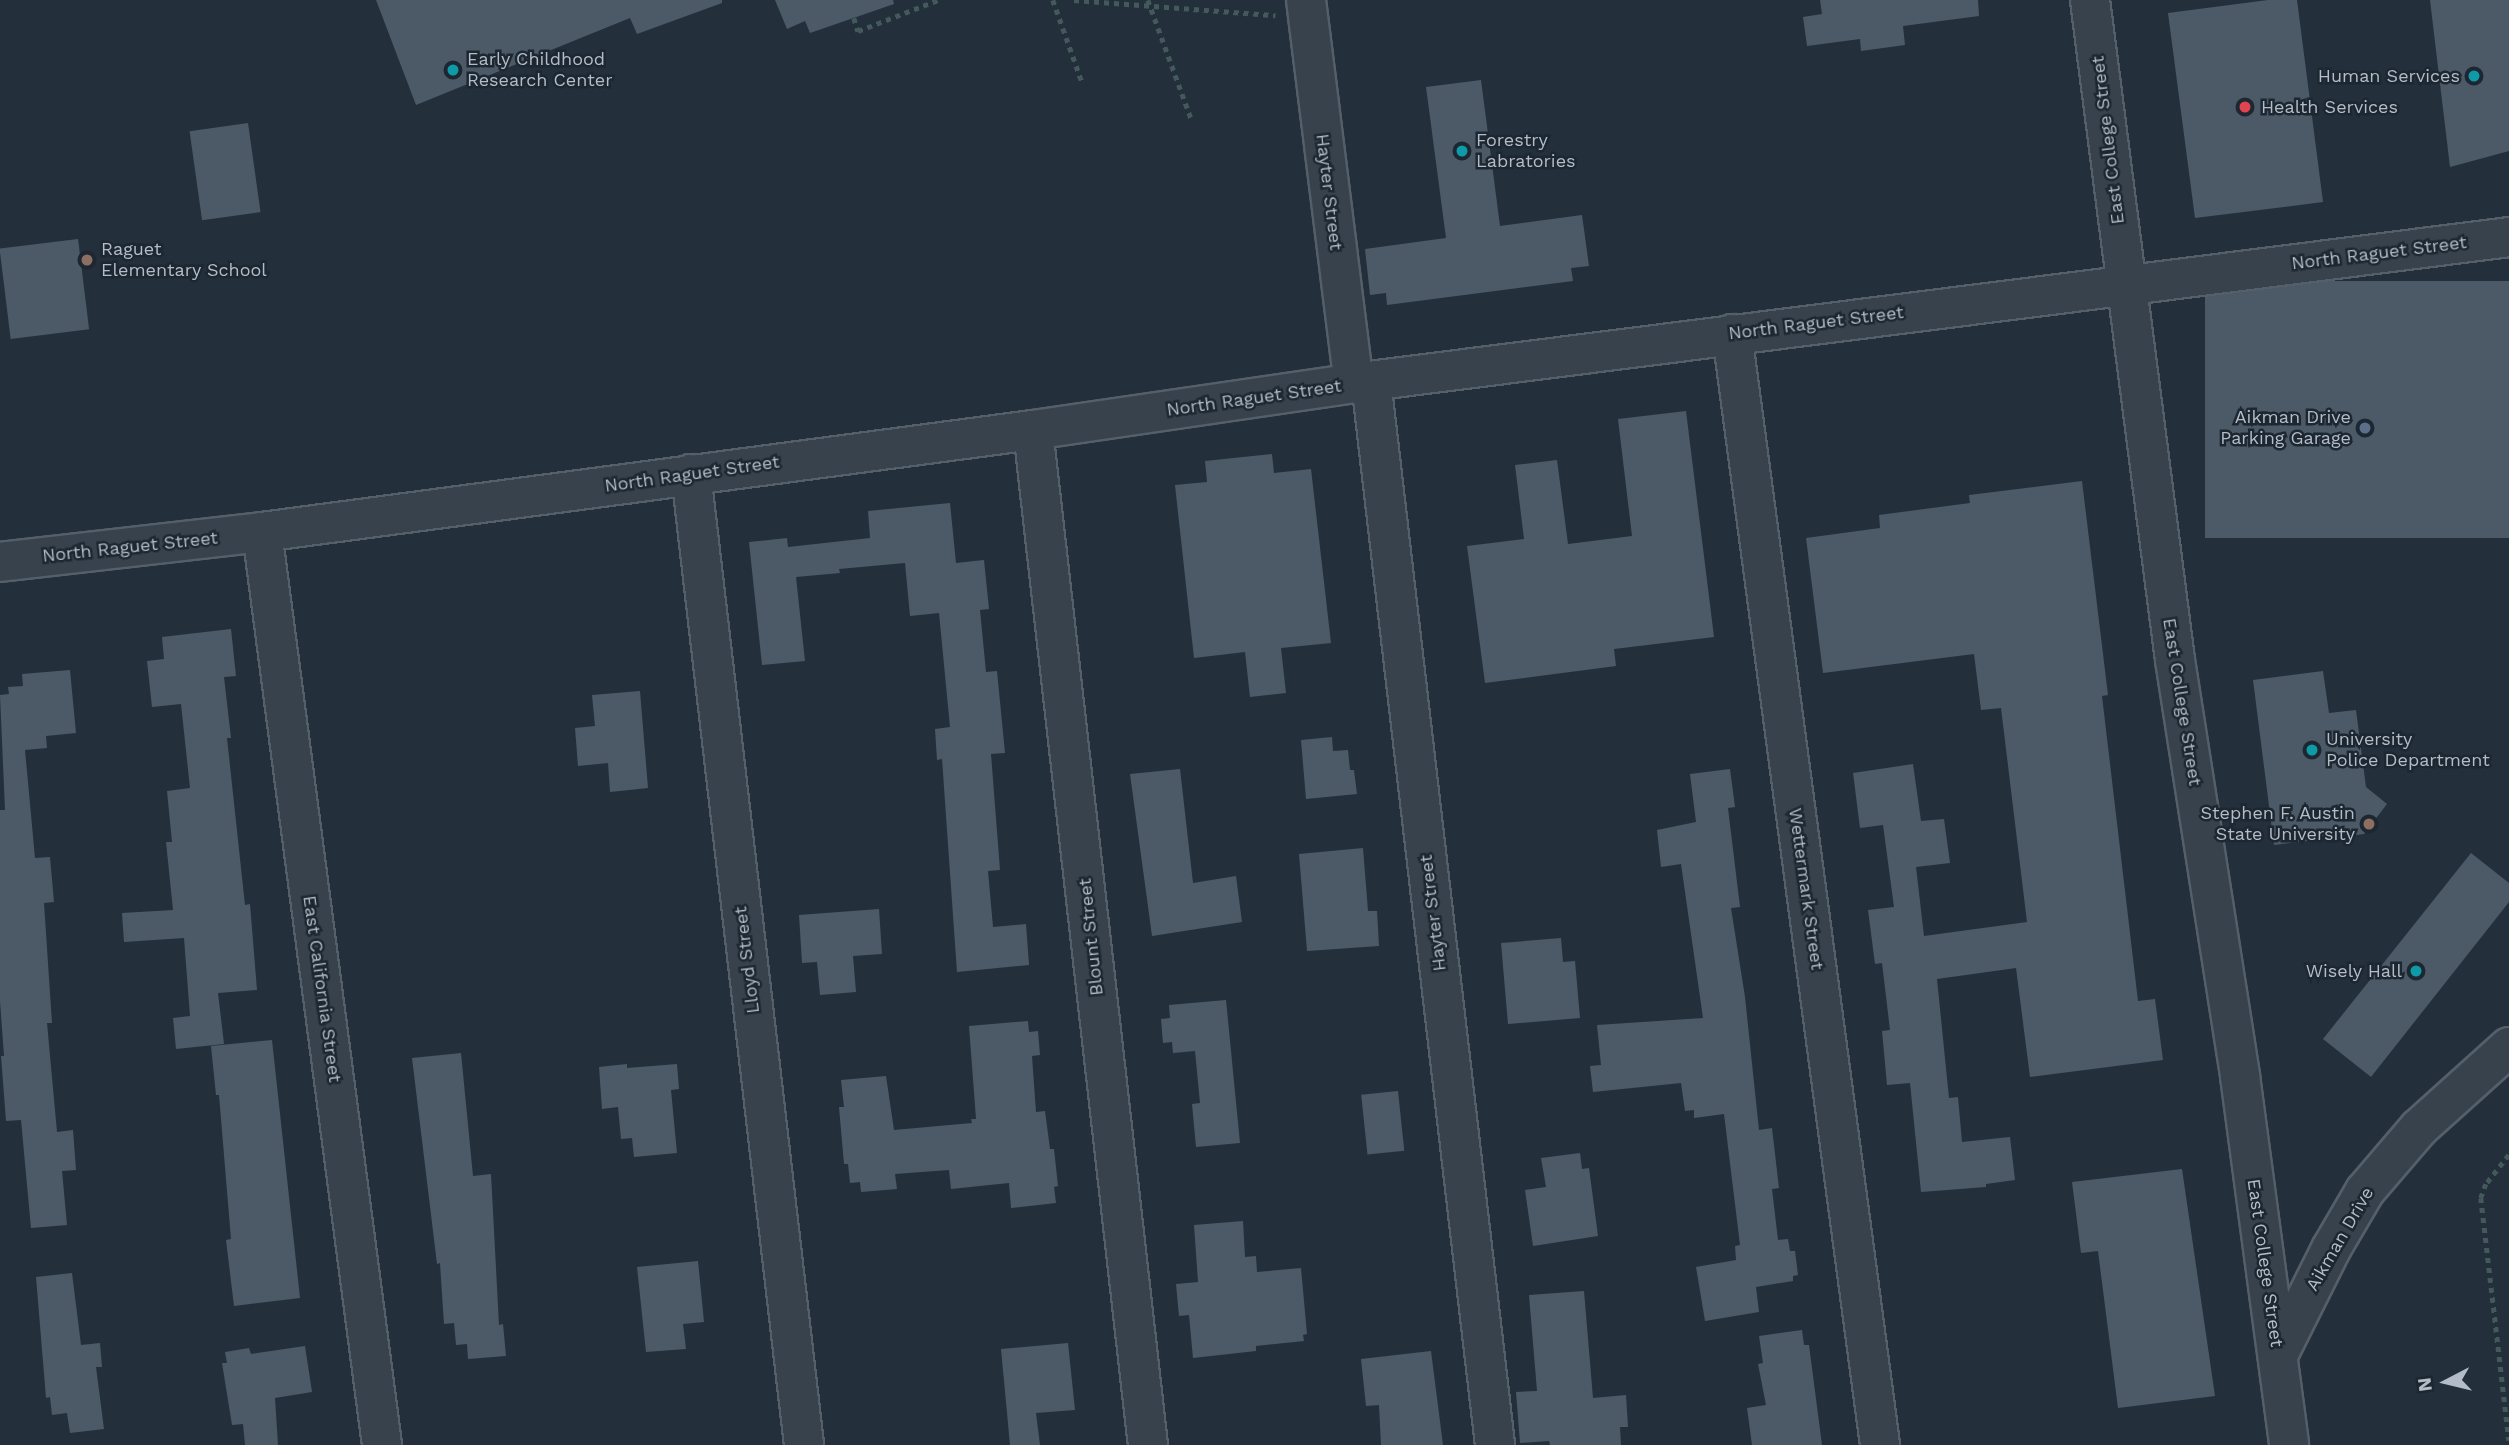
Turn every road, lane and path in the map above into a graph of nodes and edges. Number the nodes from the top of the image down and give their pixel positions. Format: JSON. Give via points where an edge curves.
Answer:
{"nodes":[{"id":1,"x":938,"y":0,"type":"edge"},
{"id":2,"x":1053,"y":0,"type":"edge"},
{"id":3,"x":1074,"y":0,"type":"edge"},
{"id":4,"x":1149,"y":0,"type":"edge"},
{"id":5,"x":2090,"y":0,"type":"edge"},
{"id":6,"x":1151,"y":6,"type":"junction"},
{"id":7,"x":1307,"y":8,"type":"edge"},
{"id":8,"x":854,"y":18,"type":"dead end"},
{"id":9,"x":1082,"y":82,"type":"dead end"},
{"id":10,"x":1191,"y":118,"type":"dead end"},
{"id":11,"x":2509,"y":237,"type":"edge"},
{"id":12,"x":2125,"y":284,"type":"junction"},
{"id":13,"x":1732,"y":334,"type":"junction"},
{"id":14,"x":1362,"y":382,"type":"junction"},
{"id":15,"x":1034,"y":430,"type":"junction"},
{"id":16,"x":691,"y":474,"type":"junction"},
{"id":17,"x":262,"y":533,"type":"junction"},
{"id":18,"x":0,"y":562,"type":"edge"},
{"id":19,"x":2509,"y":1047,"type":"edge"},
{"id":20,"x":2509,"y":1154,"type":"edge"},
{"id":21,"x":2278,"y":1355,"type":"junction"},
{"id":22,"x":2509,"y":1440,"type":"edge"},
{"id":23,"x":2285,"y":1444,"type":"edge"},
{"id":24,"x":382,"y":1445,"type":"edge"},
{"id":25,"x":804,"y":1445,"type":"edge"},
{"id":26,"x":1148,"y":1445,"type":"edge"},
{"id":27,"x":1495,"y":1445,"type":"edge"},
{"id":28,"x":1880,"y":1445,"type":"edge"}],
"edges":[{"from":1,"to":8,"type":"path","via":[[858,30]]},
{"from":2,"to":9,"type":"path"},
{"from":3,"to":6,"type":"path"},
{"from":4,"to":6,"type":"path"},
{"from":5,"to":12,"type":"street","name":"East College Street"},
{"from":6,"to":7,"type":"path"},
{"from":6,"to":10,"type":"path"},
{"from":7,"to":14,"type":"street","name":"Hayter Street"},
{"from":11,"to":12,"type":"street","name":"North Raguet Street"},
{"from":12,"to":13,"type":"street","name":"North Raguet Street"},
{"from":12,"to":21,"type":"street","name":"East College Street","via":[[2175,660]]},
{"from":13,"to":14,"type":"street","name":"North Raguet Street"},
{"from":13,"to":28,"type":"street","name":"Wettermark Street"},
{"from":14,"to":15,"type":"street","name":"North Raguet Street"},
{"from":14,"to":27,"type":"street","name":"Hayter Street"},
{"from":15,"to":16,"type":"street","name":"North Raguet Street"},
{"from":15,"to":26,"type":"street","name":"Blount Street"},
{"from":16,"to":17,"type":"street","name":"North Raguet Street"},
{"from":16,"to":25,"type":"street","name":"Lloyd Street"},
{"from":17,"to":18,"type":"street","name":"North Raguet Street"},
{"from":17,"to":24,"type":"street","name":"East California Street"},
{"from":19,"to":21,"type":"street","name":"Aikman Drive","via":[[2419,1128],[2365,1191]]},
{"from":20,"to":22,"type":"path","via":[[2481,1198]]},
{"from":21,"to":23,"type":"street","name":"East College Street"}]}
